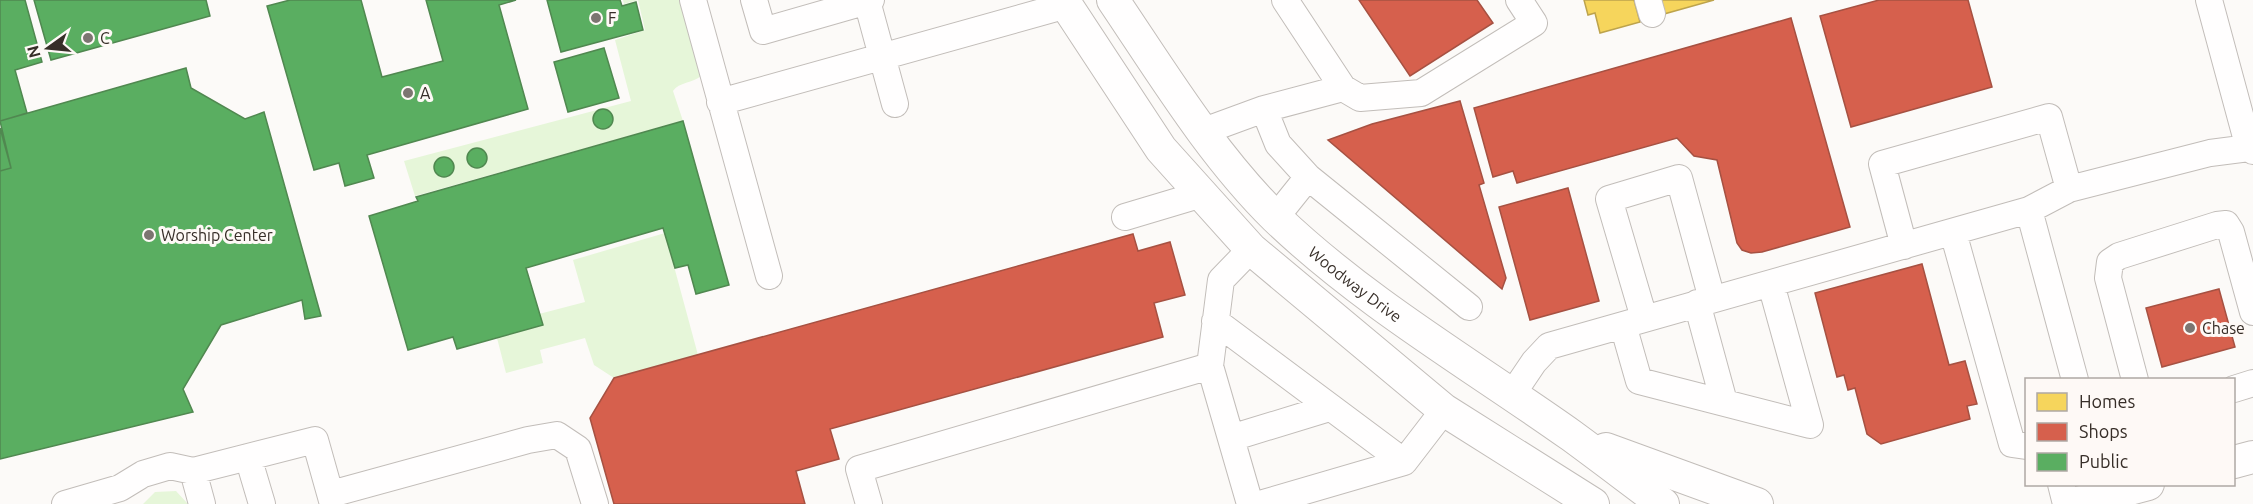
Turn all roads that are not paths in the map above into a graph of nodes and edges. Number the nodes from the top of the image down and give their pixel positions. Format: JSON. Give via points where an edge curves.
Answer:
{"nodes":[{"id":1,"x":693,"y":0,"type":"edge"},
{"id":2,"x":754,"y":0,"type":"edge"},
{"id":3,"x":1113,"y":0,"type":"edge"},
{"id":4,"x":1285,"y":0,"type":"edge"},
{"id":5,"x":1519,"y":0,"type":"edge"},
{"id":6,"x":2209,"y":0,"type":"edge"},
{"id":7,"x":869,"y":1,"type":"edge"},
{"id":8,"x":1068,"y":2,"type":"edge"},
{"id":9,"x":882,"y":57,"type":"junction"},
{"id":10,"x":1343,"y":88,"type":"junction"},
{"id":11,"x":720,"y":102,"type":"junction"},
{"id":12,"x":895,"y":104,"type":"dead end"},
{"id":13,"x":1264,"y":109,"type":"junction"},
{"id":14,"x":1204,"y":131,"type":"junction"},
{"id":15,"x":2251,"y":150,"type":"edge"},
{"id":16,"x":1308,"y":177,"type":"junction"},
{"id":17,"x":2069,"y":189,"type":"junction"},
{"id":18,"x":1202,"y":194,"type":"junction"},
{"id":19,"x":2029,"y":210,"type":"junction"},
{"id":20,"x":1125,"y":217,"type":"dead end"},
{"id":21,"x":1276,"y":217,"type":"junction"},
{"id":22,"x":1953,"y":232,"type":"junction"},
{"id":23,"x":1904,"y":246,"type":"junction"},
{"id":24,"x":1251,"y":249,"type":"junction"},
{"id":25,"x":769,"y":276,"type":"dead end"},
{"id":26,"x":1771,"y":284,"type":"junction"},
{"id":27,"x":1705,"y":301,"type":"junction"},
{"id":28,"x":1469,"y":308,"type":"dead end"},
{"id":29,"x":2253,"y":312,"type":"edge"},
{"id":30,"x":1215,"y":321,"type":"junction"},
{"id":31,"x":1633,"y":321,"type":"junction"},
{"id":32,"x":1210,"y":366,"type":"junction"},
{"id":33,"x":2074,"y":378,"type":"edge"},
{"id":34,"x":2134,"y":378,"type":"edge"},
{"id":35,"x":2253,"y":383,"type":"edge"},
{"id":36,"x":2235,"y":389,"type":"edge"},
{"id":37,"x":1510,"y":396,"type":"junction"},
{"id":38,"x":1724,"y":402,"type":"junction"},
{"id":39,"x":1329,"y":408,"type":"junction"},
{"id":40,"x":1444,"y":410,"type":"junction"},
{"id":41,"x":1571,"y":435,"type":"junction"},
{"id":42,"x":1231,"y":438,"type":"junction"},
{"id":43,"x":2025,"y":446,"type":"edge"},
{"id":44,"x":248,"y":457,"type":"junction"},
{"id":45,"x":2253,"y":457,"type":"edge"},
{"id":46,"x":1404,"y":462,"type":"junction"},
{"id":47,"x":2235,"y":462,"type":"edge"},
{"id":48,"x":193,"y":471,"type":"junction"},
{"id":49,"x":2062,"y":486,"type":"edge"},
{"id":50,"x":2141,"y":486,"type":"edge"},
{"id":51,"x":123,"y":496,"type":"edge"},
{"id":52,"x":332,"y":499,"type":"edge"},
{"id":53,"x":65,"y":504,"type":"edge"},
{"id":54,"x":202,"y":504,"type":"edge"},
{"id":55,"x":262,"y":504,"type":"edge"},
{"id":56,"x":595,"y":504,"type":"edge"},
{"id":57,"x":868,"y":504,"type":"edge"},
{"id":58,"x":1250,"y":504,"type":"edge"},
{"id":59,"x":1260,"y":504,"type":"edge"},
{"id":60,"x":1593,"y":504,"type":"edge"},
{"id":61,"x":1663,"y":504,"type":"edge"},
{"id":62,"x":1757,"y":504,"type":"edge"},
{"id":63,"x":2066,"y":504,"type":"edge"},
{"id":64,"x":2074,"y":504,"type":"edge"}],
"edges":[{"from":1,"to":11,"type":"lane"},
{"from":2,"to":7,"type":"lane","via":[[763,31]]},
{"from":3,"to":14,"type":"main road","name":"Woodway Drive"},
{"from":4,"to":10,"type":"lane"},
{"from":5,"to":10,"type":"lane","via":[[1534,23],[1421,93],[1360,98]]},
{"from":6,"to":15,"type":"lane"},
{"from":7,"to":9,"type":"lane"},
{"from":8,"to":9,"type":"lane"},
{"from":8,"to":18,"type":"main road","via":[[1161,149]]},
{"from":9,"to":11,"type":"lane"},
{"from":9,"to":12,"type":"lane"},
{"from":10,"to":13,"type":"lane"},
{"from":11,"to":25,"type":"lane"},
{"from":13,"to":14,"type":"lane"},
{"from":13,"to":16,"type":"lane","via":[[1278,144]]},
{"from":14,"to":21,"type":"main road","name":"Woodway Drive"},
{"from":15,"to":17,"type":"lane","via":[[2210,153]]},
{"from":16,"to":21,"type":"lane"},
{"from":16,"to":28,"type":"lane"},
{"from":17,"to":19,"type":"lane"},
{"from":17,"to":23,"type":"lane","via":[[2049,117],[1882,164]]},
{"from":18,"to":20,"type":"lane"},
{"from":18,"to":24,"type":"main road"},
{"from":19,"to":22,"type":"lane"},
{"from":19,"to":33,"type":"lane"},
{"from":21,"to":24,"type":"main road"},
{"from":21,"to":37,"type":"main road","name":"Woodway Drive","via":[[1350,283]]},
{"from":22,"to":23,"type":"lane"},
{"from":22,"to":43,"type":"lane","via":[[2012,444]]},
{"from":23,"to":26,"type":"lane"},
{"from":24,"to":30,"type":"lane","via":[[1221,280]]},
{"from":24,"to":40,"type":"main road"},
{"from":26,"to":27,"type":"lane"},
{"from":26,"to":38,"type":"lane","via":[[1810,425]]},
{"from":27,"to":31,"type":"lane"},
{"from":27,"to":31,"type":"lane","via":[[1679,178],[1609,199]]},
{"from":27,"to":38,"type":"lane"},
{"from":29,"to":34,"type":"lane","via":[[2226,225],[2119,255],[2110,262],[2108,278]]},
{"from":30,"to":32,"type":"lane"},
{"from":30,"to":39,"type":"lane"},
{"from":31,"to":37,"type":"lane","via":[[1550,346]]},
{"from":31,"to":38,"type":"lane","via":[[1639,381]]},
{"from":32,"to":42,"type":"lane"},
{"from":32,"to":57,"type":"lane","via":[[859,469]]},
{"from":35,"to":36,"type":"lane"},
{"from":37,"to":41,"type":"main road","name":"Woodway Drive"},
{"from":39,"to":42,"type":"lane"},
{"from":39,"to":46,"type":"lane"},
{"from":40,"to":46,"type":"lane"},
{"from":40,"to":60,"type":"main road"},
{"from":41,"to":61,"type":"main road","name":"Woodway Drive"},
{"from":41,"to":62,"type":"main road"},
{"from":42,"to":58,"type":"lane"},
{"from":44,"to":48,"type":"lane"},
{"from":44,"to":52,"type":"lane","via":[[315,440]]},
{"from":44,"to":55,"type":"lane"},
{"from":45,"to":47,"type":"main road"},
{"from":46,"to":59,"type":"lane"},
{"from":48,"to":51,"type":"lane","via":[[170,466],[143,474]]},
{"from":48,"to":54,"type":"lane"},
{"from":49,"to":63,"type":"lane"},
{"from":50,"to":64,"type":"main road"},
{"from":51,"to":53,"type":"lane"},
{"from":52,"to":56,"type":"lane","via":[[528,440],[557,435],[578,449]]}]}
